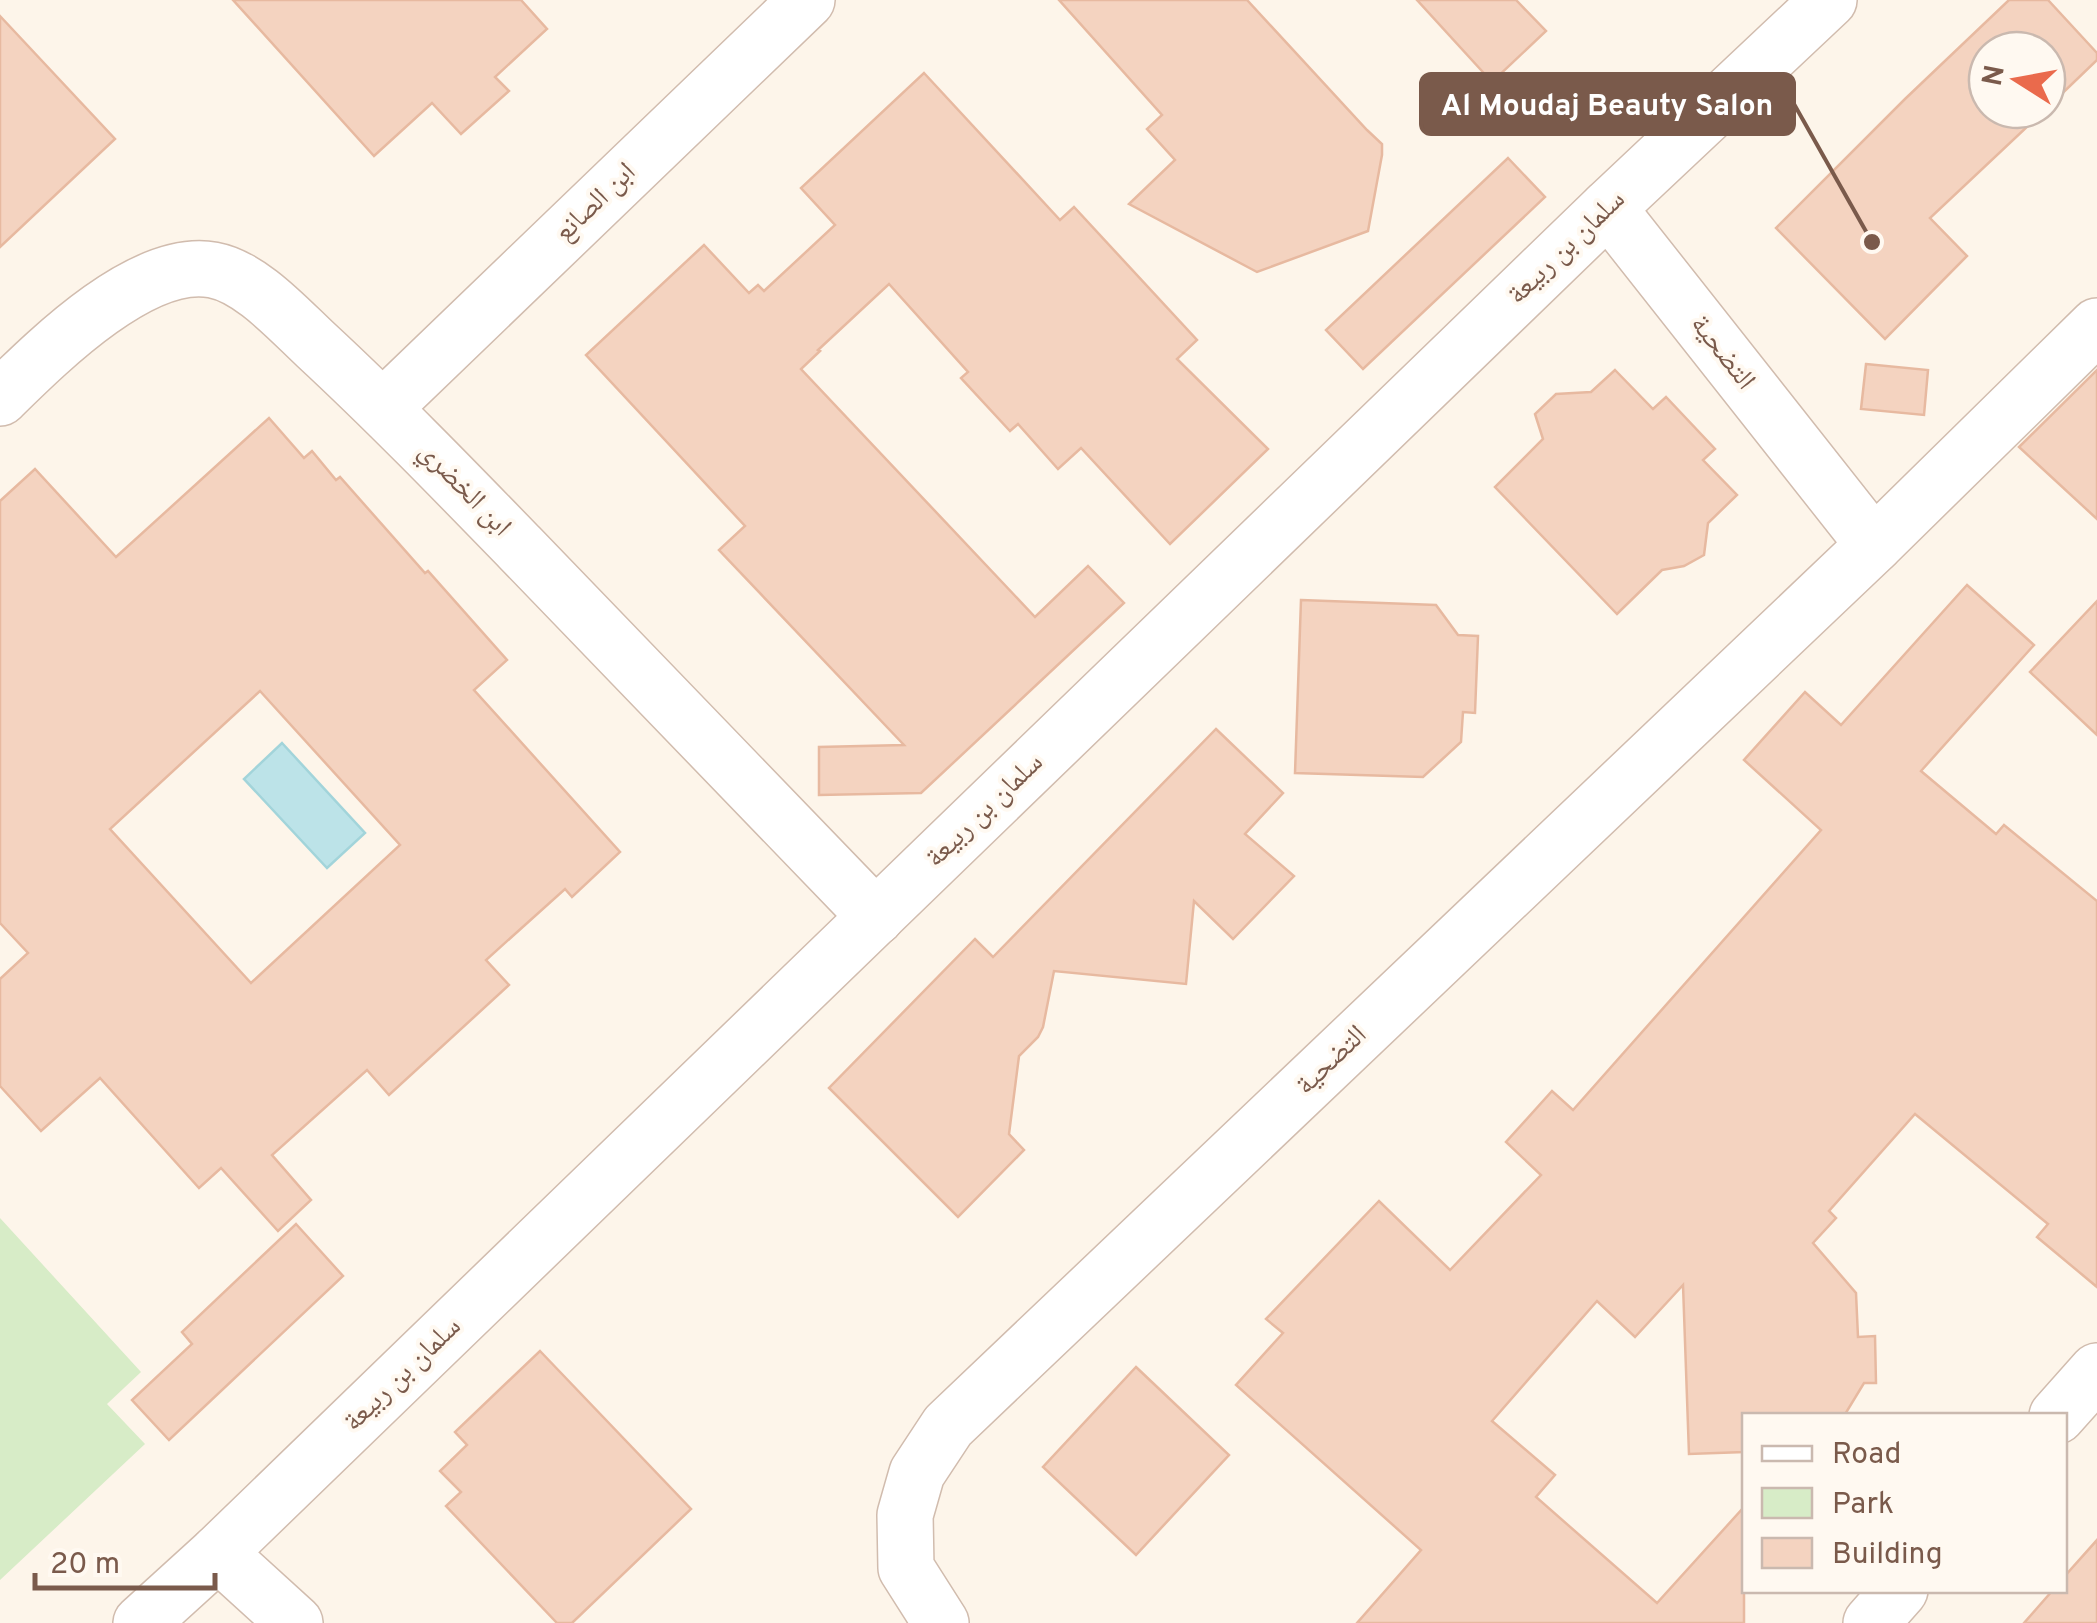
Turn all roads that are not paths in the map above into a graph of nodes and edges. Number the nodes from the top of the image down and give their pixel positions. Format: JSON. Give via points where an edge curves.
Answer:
{"nodes":[{"id":1,"x":808,"y":0,"type":"edge"},
{"id":2,"x":1828,"y":0,"type":"edge"},
{"id":3,"x":1608,"y":208,"type":"junction"},
{"id":4,"x":2097,"y":326,"type":"edge"},
{"id":5,"x":0,"y":398,"type":"edge"},
{"id":6,"x":384,"y":407,"type":"junction"},
{"id":7,"x":1874,"y":545,"type":"junction"},
{"id":8,"x":876,"y":917,"type":"junction"},
{"id":9,"x":2097,"y":1372,"type":"edge"},
{"id":10,"x":2060,"y":1413,"type":"edge"},
{"id":11,"x":218,"y":1553,"type":"junction"},
{"id":12,"x":1897,"y":1593,"type":"edge"},
{"id":13,"x":140,"y":1623,"type":"edge"},
{"id":14,"x":295,"y":1623,"type":"edge"},
{"id":15,"x":941,"y":1623,"type":"edge"},
{"id":16,"x":1870,"y":1623,"type":"edge"}],
"edges":[{"from":1,"to":6,"type":"street","name":"ابن الصانع"},
{"from":2,"to":3,"type":"street","name":"سلمان بن ربيعة"},
{"from":3,"to":7,"type":"street","name":"التضحية"},
{"from":3,"to":8,"type":"street","name":"سلمان بن ربيعة"},
{"from":4,"to":7,"type":"street","name":"التضحية"},
{"from":5,"to":6,"type":"street","name":"ابن الخضري","via":[[53,346],[126,292],[196,269],[237,277]]},
{"from":6,"to":8,"type":"street","name":"ابن الخضري"},
{"from":7,"to":15,"type":"street","name":"التضحية","via":[[948,1426],[917,1473],[905,1516],[906,1568]]},
{"from":8,"to":11,"type":"street","name":"سلمان بن ربيعة"},
{"from":9,"to":10,"type":"street"},
{"from":11,"to":13,"type":"street","name":"سلمان بن ربيعة"},
{"from":11,"to":14,"type":"street"},
{"from":12,"to":16,"type":"street"}]}
